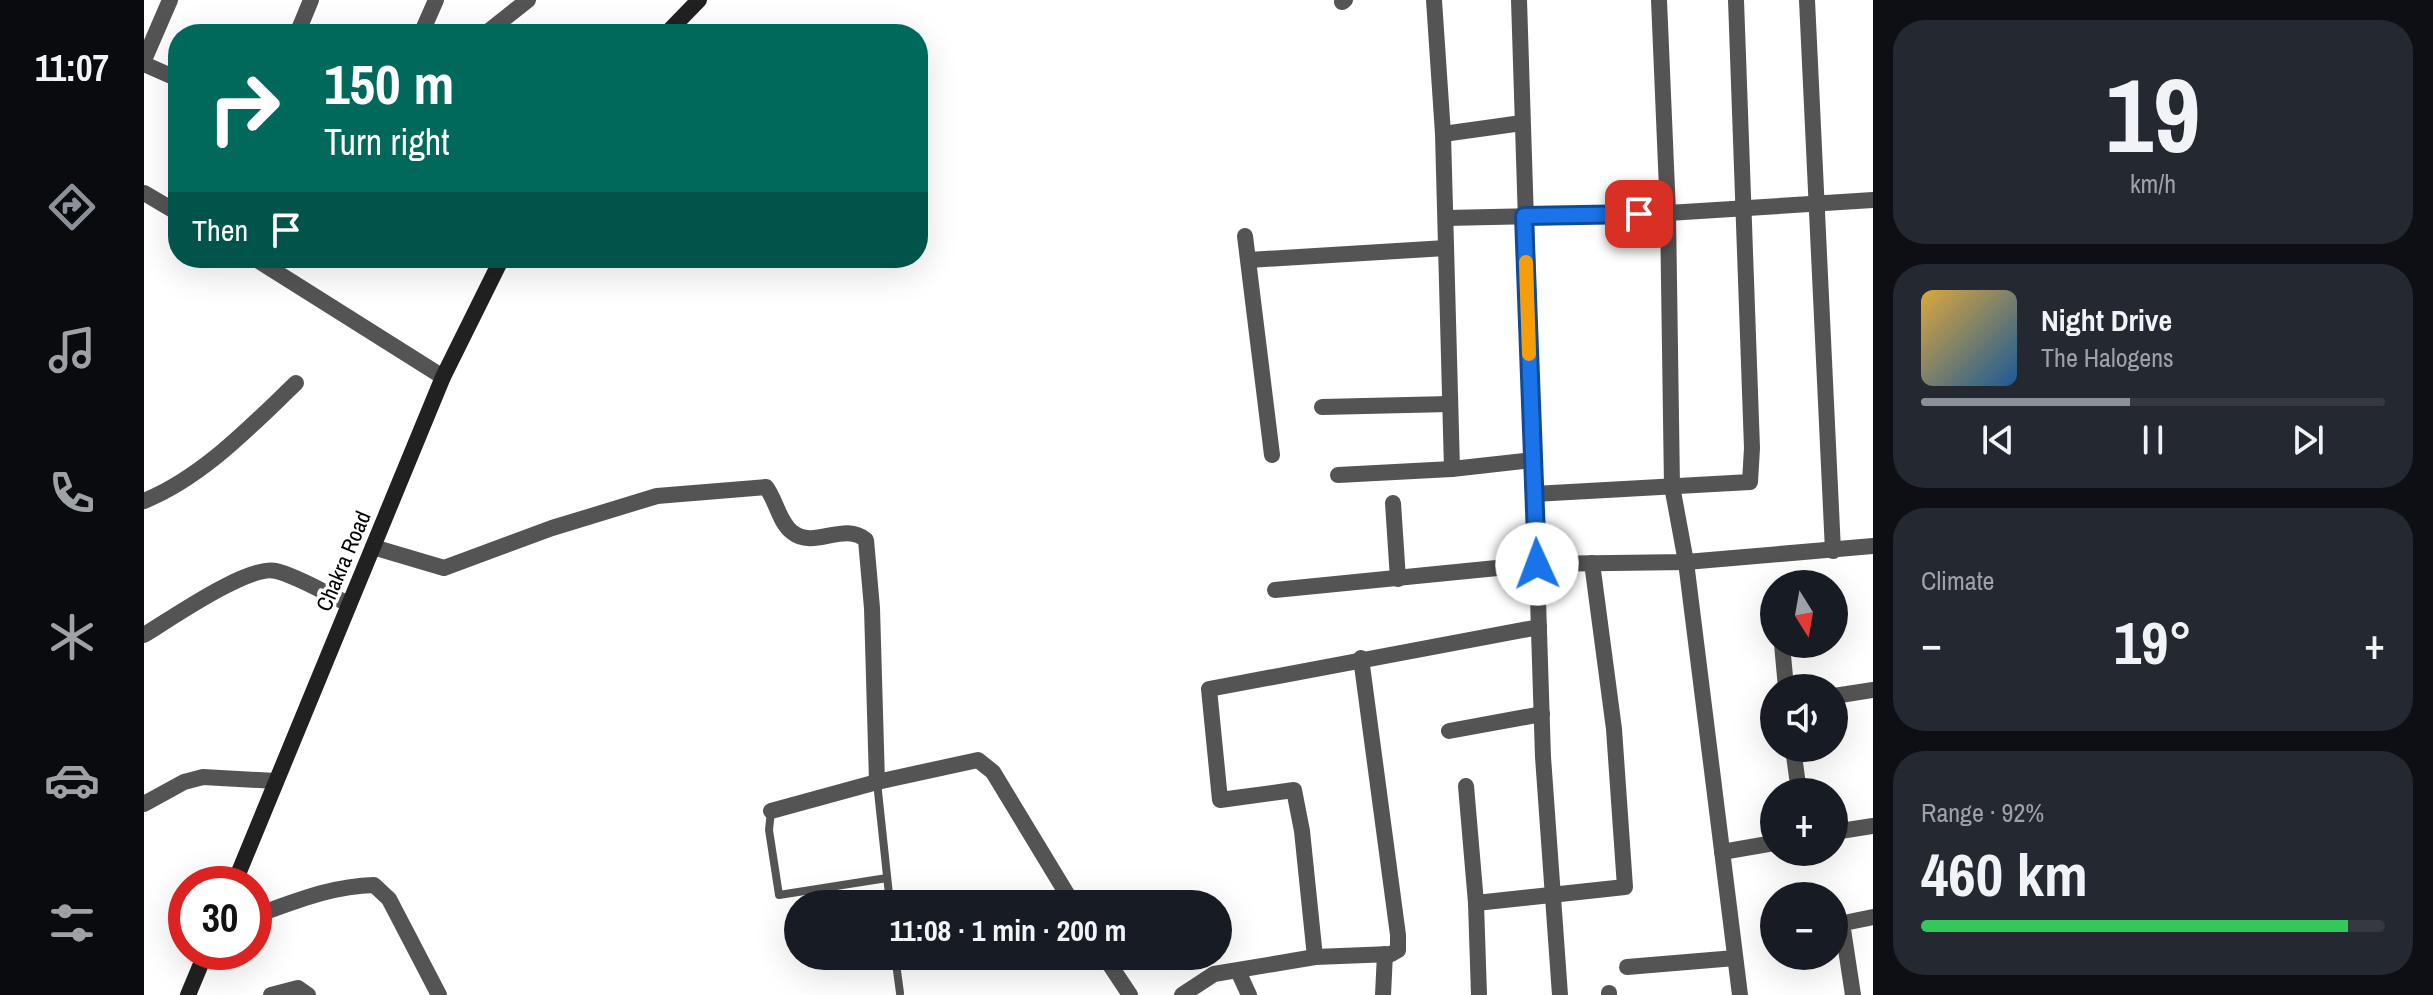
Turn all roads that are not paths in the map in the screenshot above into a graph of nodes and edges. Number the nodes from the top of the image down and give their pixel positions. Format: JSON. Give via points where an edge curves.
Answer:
{"nodes":[{"id":1,"x":170,"y":0,"type":"edge"},
{"id":2,"x":311,"y":0,"type":"edge"},
{"id":3,"x":436,"y":0,"type":"edge"},
{"id":4,"x":528,"y":0,"type":"edge"},
{"id":5,"x":699,"y":0,"type":"edge"},
{"id":6,"x":1434,"y":0,"type":"edge"},
{"id":7,"x":1519,"y":0,"type":"edge"},
{"id":8,"x":1659,"y":0,"type":"edge"},
{"id":9,"x":1736,"y":0,"type":"edge"},
{"id":10,"x":1807,"y":0,"type":"edge"},
{"id":11,"x":301,"y":24,"type":"edge"},
{"id":12,"x":425,"y":24,"type":"edge"},
{"id":13,"x":498,"y":24,"type":"edge"},
{"id":14,"x":676,"y":24,"type":"edge"},
{"id":15,"x":144,"y":62,"type":"edge"},
{"id":16,"x":168,"y":74,"type":"edge"},
{"id":17,"x":1522,"y":123,"type":"junction"},
{"id":18,"x":1443,"y":134,"type":"junction"},
{"id":19,"x":144,"y":193,"type":"edge"},
{"id":20,"x":1873,"y":200,"type":"edge"},
{"id":21,"x":1818,"y":204,"type":"junction"},
{"id":22,"x":168,"y":207,"type":"edge"},
{"id":23,"x":1744,"y":209,"type":"junction"},
{"id":24,"x":1668,"y":213,"type":"junction"},
{"id":25,"x":1524,"y":216,"type":"junction"},
{"id":26,"x":1446,"y":218,"type":"junction"},
{"id":27,"x":1245,"y":236,"type":"dead end"},
{"id":28,"x":1446,"y":248,"type":"junction"},
{"id":29,"x":1249,"y":260,"type":"junction"},
{"id":30,"x":270,"y":268,"type":"edge"},
{"id":31,"x":497,"y":268,"type":"edge"},
{"id":32,"x":443,"y":377,"type":"junction"},
{"id":33,"x":296,"y":383,"type":"dead end"},
{"id":34,"x":1450,"y":404,"type":"junction"},
{"id":35,"x":1322,"y":407,"type":"dead end"},
{"id":36,"x":1272,"y":455,"type":"dead end"},
{"id":37,"x":1533,"y":460,"type":"junction"},
{"id":38,"x":1452,"y":469,"type":"junction"},
{"id":39,"x":1338,"y":475,"type":"dead end"},
{"id":40,"x":1672,"y":486,"type":"junction"},
{"id":41,"x":1534,"y":494,"type":"junction"},
{"id":42,"x":144,"y":501,"type":"edge"},
{"id":43,"x":1393,"y":503,"type":"dead end"},
{"id":44,"x":1873,"y":546,"type":"edge"},
{"id":45,"x":373,"y":547,"type":"junction"},
{"id":46,"x":1833,"y":551,"type":"junction"},
{"id":47,"x":1686,"y":562,"type":"junction"},
{"id":48,"x":1592,"y":563,"type":"junction"},
{"id":49,"x":1537,"y":564,"type":"junction"},
{"id":50,"x":1398,"y":579,"type":"junction"},
{"id":51,"x":1275,"y":590,"type":"dead end"},
{"id":52,"x":349,"y":604,"type":"junction"},
{"id":53,"x":1539,"y":627,"type":"junction"},
{"id":54,"x":144,"y":635,"type":"edge"},
{"id":55,"x":1361,"y":658,"type":"junction"},
{"id":56,"x":1873,"y":690,"type":"edge"},
{"id":57,"x":1848,"y":694,"type":"edge"},
{"id":58,"x":1542,"y":714,"type":"junction"},
{"id":59,"x":1449,"y":731,"type":"dead end"},
{"id":60,"x":276,"y":781,"type":"junction"},
{"id":61,"x":877,"y":782,"type":"junction"},
{"id":62,"x":1466,"y":786,"type":"dead end"},
{"id":63,"x":144,"y":804,"type":"edge"},
{"id":64,"x":771,"y":811,"type":"joint"},
{"id":65,"x":1873,"y":826,"type":"edge"},
{"id":66,"x":1848,"y":830,"type":"edge"},
{"id":67,"x":1760,"y":845,"type":"edge"},
{"id":68,"x":1722,"y":852,"type":"junction"},
{"id":69,"x":241,"y":866,"type":"edge"},
{"id":70,"x":887,"y":878,"type":"junction"},
{"id":71,"x":888,"y":890,"type":"edge"},
{"id":72,"x":1065,"y":890,"type":"edge"},
{"id":73,"x":1553,"y":896,"type":"junction"},
{"id":74,"x":1476,"y":903,"type":"junction"},
{"id":75,"x":272,"y":910,"type":"edge"},
{"id":76,"x":1873,"y":917,"type":"edge"},
{"id":77,"x":1848,"y":922,"type":"edge"},
{"id":78,"x":1385,"y":954,"type":"junction"},
{"id":79,"x":1315,"y":957,"type":"junction"},
{"id":80,"x":1735,"y":958,"type":"junction"},
{"id":81,"x":1627,"y":967,"type":"dead end"},
{"id":82,"x":198,"y":970,"type":"edge"},
{"id":83,"x":897,"y":970,"type":"edge"},
{"id":84,"x":1113,"y":970,"type":"edge"},
{"id":85,"x":1848,"y":970,"type":"edge"},
{"id":86,"x":1238,"y":971,"type":"junction"},
{"id":87,"x":900,"y":993,"type":"edge"},
{"id":88,"x":188,"y":995,"type":"edge"},
{"id":89,"x":271,"y":995,"type":"edge"},
{"id":90,"x":308,"y":995,"type":"edge"},
{"id":91,"x":439,"y":995,"type":"edge"},
{"id":92,"x":1130,"y":995,"type":"edge"},
{"id":93,"x":1182,"y":995,"type":"edge"},
{"id":94,"x":1249,"y":995,"type":"edge"},
{"id":95,"x":1383,"y":995,"type":"edge"},
{"id":96,"x":1479,"y":995,"type":"edge"},
{"id":97,"x":1560,"y":995,"type":"edge"},
{"id":98,"x":1740,"y":995,"type":"edge"},
{"id":99,"x":1853,"y":995,"type":"edge"}],
"edges":[{"from":1,"to":15,"type":"street"},
{"from":2,"to":11,"type":"street"},
{"from":3,"to":12,"type":"street"},
{"from":4,"to":13,"type":"street"},
{"from":5,"to":14,"type":"main road"},
{"from":6,"to":18,"type":"street"},
{"from":7,"to":17,"type":"street"},
{"from":8,"to":24,"type":"street"},
{"from":9,"to":23,"type":"street"},
{"from":10,"to":21,"type":"street"},
{"from":15,"to":16,"type":"street"},
{"from":17,"to":18,"type":"street"},
{"from":17,"to":25,"type":"street"},
{"from":18,"to":26,"type":"street"},
{"from":19,"to":22,"type":"street"},
{"from":20,"to":21,"type":"street"},
{"from":21,"to":23,"type":"street"},
{"from":21,"to":46,"type":"street"},
{"from":23,"to":24,"type":"street"},
{"from":23,"to":40,"type":"street","via":[[1750,482]]},
{"from":24,"to":25,"type":"street"},
{"from":24,"to":40,"type":"street"},
{"from":25,"to":26,"type":"street"},
{"from":25,"to":37,"type":"street"},
{"from":26,"to":28,"type":"street"},
{"from":27,"to":29,"type":"street"},
{"from":28,"to":29,"type":"street"},
{"from":28,"to":34,"type":"street"},
{"from":29,"to":36,"type":"street"},
{"from":30,"to":32,"type":"street"},
{"from":31,"to":32,"type":"main road","name":"Chakra Road"},
{"from":32,"to":45,"type":"main road","name":"Chakra Road"},
{"from":33,"to":42,"type":"street","via":[[224,449],[172,488]]},
{"from":34,"to":35,"type":"street"},
{"from":34,"to":38,"type":"street"},
{"from":37,"to":38,"type":"street"},
{"from":37,"to":41,"type":"street"},
{"from":38,"to":39,"type":"street"},
{"from":40,"to":41,"type":"street"},
{"from":40,"to":47,"type":"street"},
{"from":41,"to":49,"type":"street"},
{"from":43,"to":50,"type":"street"},
{"from":44,"to":46,"type":"street"},
{"from":45,"to":52,"type":"main road","name":"Chakra Road"},
{"from":45,"to":61,"type":"street","via":[[444,568],[657,496],[766,487],[789,530],[801,538],[847,532],[866,540]]},
{"from":46,"to":47,"type":"street"},
{"from":47,"to":48,"type":"street"},
{"from":47,"to":68,"type":"street"},
{"from":48,"to":49,"type":"street"},
{"from":48,"to":73,"type":"street","via":[[1627,881],[1620,889]]},
{"from":49,"to":50,"type":"street"},
{"from":49,"to":53,"type":"street"},
{"from":50,"to":51,"type":"street"},
{"from":52,"to":54,"type":"street","via":[[274,570],[260,571],[233,581]]},
{"from":52,"to":60,"type":"main road","name":"Chakra Road"},
{"from":53,"to":55,"type":"street"},
{"from":53,"to":58,"type":"street"},
{"from":55,"to":78,"type":"street","via":[[1398,935],[1398,950]]},
{"from":55,"to":79,"type":"street","via":[[1209,689],[1220,800],[1294,790]]},
{"from":56,"to":57,"type":"street"},
{"from":58,"to":59,"type":"street"},
{"from":58,"to":73,"type":"street"},
{"from":60,"to":63,"type":"street","via":[[203,777]]},
{"from":60,"to":69,"type":"main road","name":"Chakra Road"},
{"from":61,"to":64,"type":"street"},
{"from":61,"to":70,"type":"lane"},
{"from":61,"to":72,"type":"street","via":[[978,760],[993,772]]},
{"from":62,"to":74,"type":"street"},
{"from":64,"to":70,"type":"lane","via":[[779,895]]},
{"from":65,"to":66,"type":"street"},
{"from":67,"to":68,"type":"street"},
{"from":68,"to":80,"type":"street"},
{"from":70,"to":71,"type":"lane"},
{"from":73,"to":74,"type":"street"},
{"from":73,"to":97,"type":"street"},
{"from":74,"to":96,"type":"street"},
{"from":75,"to":91,"type":"street","via":[[350,885],[374,885],[389,899]]},
{"from":76,"to":77,"type":"street"},
{"from":78,"to":79,"type":"street"},
{"from":78,"to":95,"type":"street"},
{"from":79,"to":86,"type":"street"},
{"from":80,"to":81,"type":"street"},
{"from":80,"to":98,"type":"street"},
{"from":82,"to":88,"type":"main road"},
{"from":83,"to":87,"type":"lane"},
{"from":84,"to":92,"type":"street"},
{"from":85,"to":99,"type":"street"},
{"from":86,"to":93,"type":"street","via":[[1214,974]]},
{"from":86,"to":94,"type":"street"},
{"from":89,"to":90,"type":"street","via":[[298,988]]}]}
